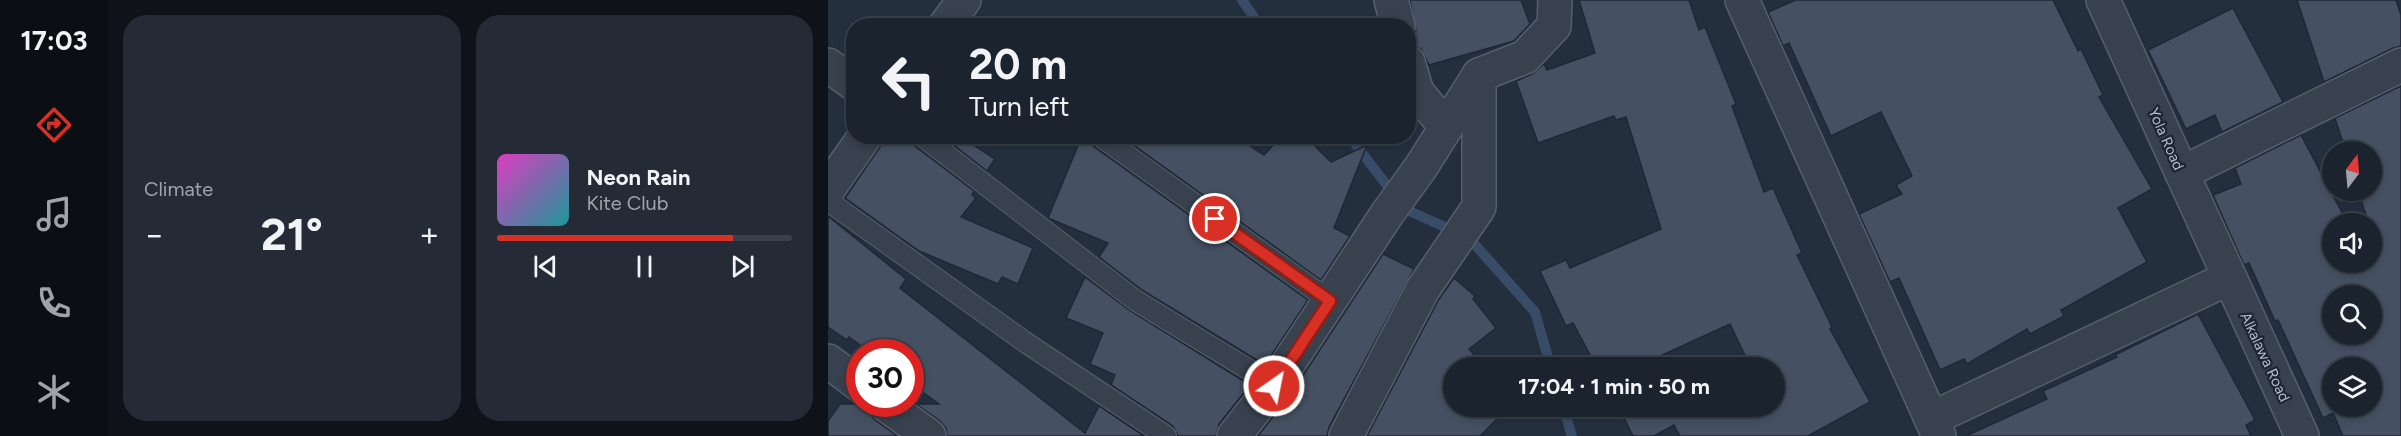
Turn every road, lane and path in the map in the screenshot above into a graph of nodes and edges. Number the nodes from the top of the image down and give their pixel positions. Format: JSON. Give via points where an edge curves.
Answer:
{"nodes":[{"id":1,"x":964,"y":0,"type":"edge"},
{"id":2,"x":1391,"y":0,"type":"edge"},
{"id":3,"x":1556,"y":0,"type":"edge"},
{"id":4,"x":1742,"y":0,"type":"edge"},
{"id":5,"x":2103,"y":0,"type":"edge"},
{"id":6,"x":951,"y":18,"type":"edge"},
{"id":7,"x":1396,"y":18,"type":"edge"},
{"id":8,"x":828,"y":65,"type":"edge"},
{"id":9,"x":2401,"y":65,"type":"edge"},
{"id":10,"x":1479,"y":75,"type":"junction"},
{"id":11,"x":846,"y":78,"type":"edge"},
{"id":12,"x":1416,"y":89,"type":"edge"},
{"id":13,"x":1446,"y":127,"type":"junction"},
{"id":14,"x":859,"y":144,"type":"edge"},
{"id":15,"x":932,"y":144,"type":"edge"},
{"id":16,"x":1111,"y":144,"type":"edge"},
{"id":17,"x":2181,"y":172,"type":"junction"},
{"id":18,"x":828,"y":189,"type":"edge"},
{"id":19,"x":828,"y":201,"type":"edge"},
{"id":20,"x":2229,"y":278,"type":"junction"},
{"id":21,"x":1330,"y":301,"type":"junction"},
{"id":22,"x":828,"y":362,"type":"edge"},
{"id":23,"x":846,"y":375,"type":"edge"},
{"id":24,"x":1274,"y":386,"type":"junction"},
{"id":25,"x":903,"y":417,"type":"edge"},
{"id":26,"x":1935,"y":427,"type":"edge"},
{"id":27,"x":929,"y":436,"type":"edge"},
{"id":28,"x":1166,"y":436,"type":"edge"},
{"id":29,"x":1234,"y":436,"type":"edge"},
{"id":30,"x":1346,"y":436,"type":"edge"},
{"id":31,"x":2302,"y":436,"type":"edge"}],
"edges":[{"from":1,"to":6,"type":"street"},
{"from":2,"to":7,"type":"street"},
{"from":3,"to":10,"type":"street","via":[[1554,27],[1525,57]]},
{"from":4,"to":26,"type":"street"},
{"from":5,"to":17,"type":"street","name":"Yola Road"},
{"from":8,"to":11,"type":"street"},
{"from":9,"to":17,"type":"street"},
{"from":10,"to":13,"type":"street"},
{"from":10,"to":30,"type":"street","via":[[1479,207],[1423,289]]},
{"from":12,"to":13,"type":"street"},
{"from":13,"to":21,"type":"street"},
{"from":14,"to":18,"type":"street"},
{"from":15,"to":24,"type":"lane","via":[[1135,300]]},
{"from":16,"to":21,"type":"lane"},
{"from":17,"to":20,"type":"street","name":"Yola Road"},
{"from":19,"to":28,"type":"lane","via":[[1025,342]]},
{"from":20,"to":26,"type":"street"},
{"from":20,"to":31,"type":"street","name":"Alkalawa Road"},
{"from":21,"to":24,"type":"street"},
{"from":22,"to":23,"type":"street"},
{"from":24,"to":29,"type":"street"},
{"from":25,"to":27,"type":"street"}]}
